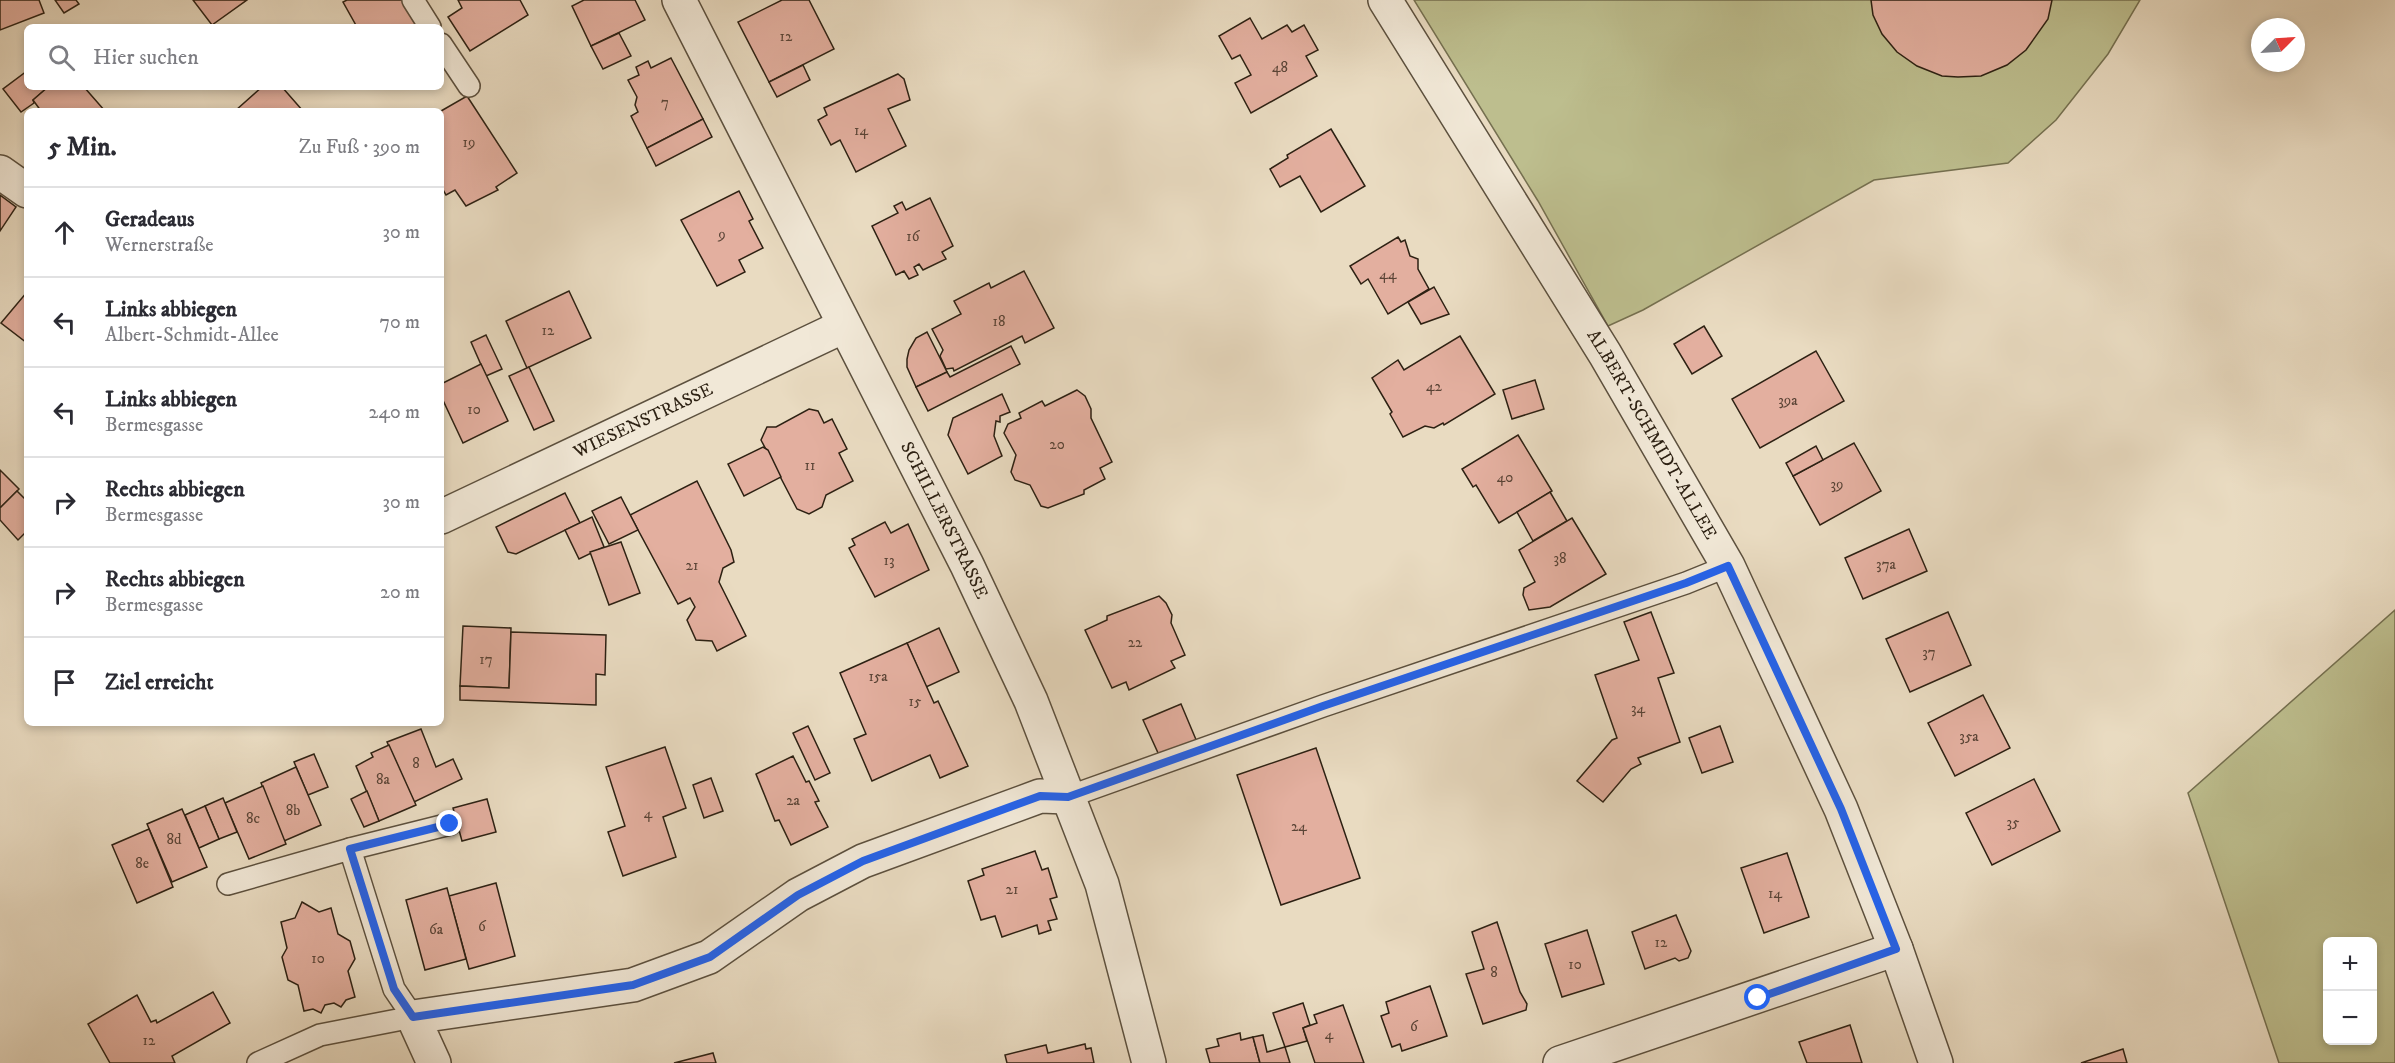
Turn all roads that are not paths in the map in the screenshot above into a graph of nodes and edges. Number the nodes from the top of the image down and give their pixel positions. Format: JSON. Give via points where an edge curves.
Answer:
{"nodes":[{"id":1,"x":413,"y":0,"type":"edge"},
{"id":2,"x":679,"y":0,"type":"edge"},
{"id":3,"x":1385,"y":0,"type":"edge"},
{"id":4,"x":428,"y":24,"type":"edge"},
{"id":5,"x":444,"y":48,"type":"edge"},
{"id":6,"x":470,"y":86,"type":"dead end"},
{"id":7,"x":0,"y":171,"type":"edge"},
{"id":8,"x":24,"y":189,"type":"edge"},
{"id":9,"x":844,"y":326,"type":"junction"},
{"id":10,"x":444,"y":516,"type":"edge"},
{"id":11,"x":1728,"y":566,"type":"junction"},
{"id":12,"x":1068,"y":797,"type":"junction"},
{"id":13,"x":450,"y":824,"type":"dead end"},
{"id":14,"x":350,"y":849,"type":"junction"},
{"id":15,"x":228,"y":884,"type":"dead end"},
{"id":16,"x":1896,"y":949,"type":"junction"},
{"id":17,"x":413,"y":1017,"type":"junction"},
{"id":18,"x":258,"y":1063,"type":"edge"},
{"id":19,"x":434,"y":1063,"type":"edge"},
{"id":20,"x":1149,"y":1063,"type":"edge"},
{"id":21,"x":1560,"y":1063,"type":"edge"},
{"id":22,"x":1936,"y":1063,"type":"edge"}],
"edges":[{"from":1,"to":4,"type":"lane"},
{"from":2,"to":9,"type":"street","name":"SCHILLERSTRASSE"},
{"from":3,"to":11,"type":"street","name":"ALBERT-SCHMIDT-ALLEE","via":[[1605,354]]},
{"from":5,"to":6,"type":"lane"},
{"from":7,"to":8,"type":"street"},
{"from":9,"to":10,"type":"street","name":"WIESENSTRASSE"},
{"from":9,"to":12,"type":"street","name":"SCHILLERSTRASSE","via":[[967,565],[1031,701]]},
{"from":11,"to":12,"type":"lane"},
{"from":11,"to":16,"type":"street","name":"ALBERT-SCHMIDT-ALLEE","via":[[1841,809]]},
{"from":12,"to":17,"type":"street","via":[[1040,796],[863,861],[798,895],[710,957],[633,985]]},
{"from":12,"to":20,"type":"street","name":"SCHILLERSTRASSE","via":[[1102,884]]},
{"from":13,"to":14,"type":"lane"},
{"from":14,"to":15,"type":"lane"},
{"from":14,"to":17,"type":"lane","via":[[394,989]]},
{"from":16,"to":21,"type":"street"},
{"from":16,"to":22,"type":"street","name":"ALBERT-SCHMIDT-ALLEE"},
{"from":17,"to":18,"type":"lane","via":[[320,1035]]},
{"from":17,"to":19,"type":"street"}]}
